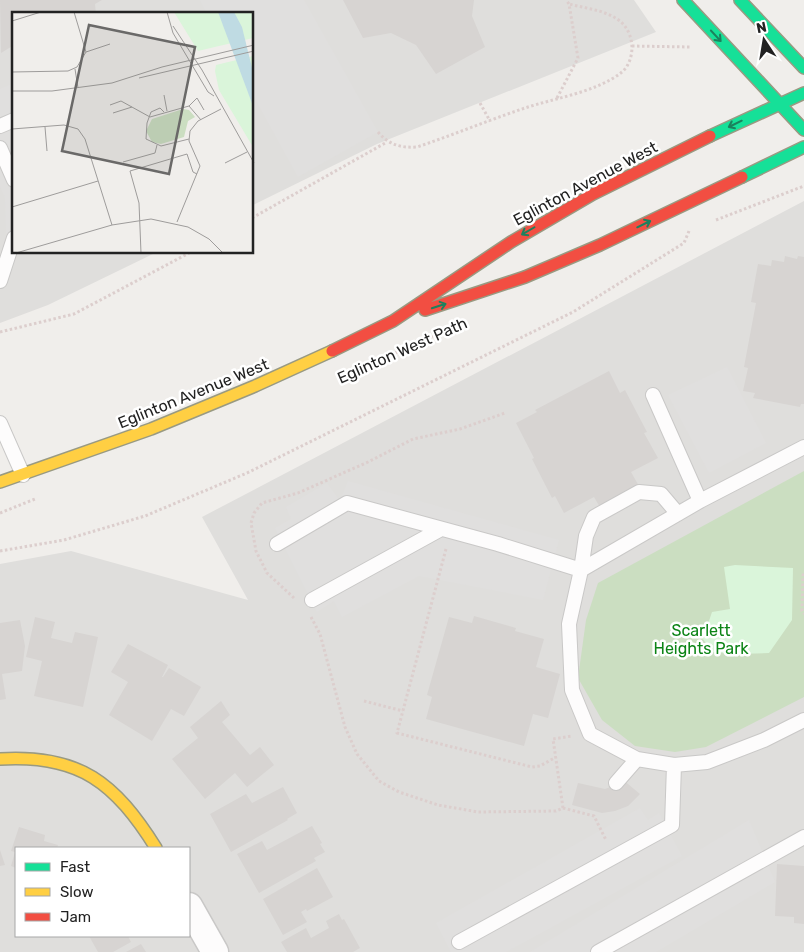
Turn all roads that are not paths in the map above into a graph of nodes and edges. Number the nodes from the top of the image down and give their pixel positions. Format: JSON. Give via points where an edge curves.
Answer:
{"nodes":[{"id":1,"x":683,"y":0,"type":"edge"},
{"id":2,"x":740,"y":0,"type":"edge"},
{"id":3,"x":804,"y":68,"type":"edge"},
{"id":4,"x":804,"y":93,"type":"edge"},
{"id":5,"x":780,"y":105,"type":"junction"},
{"id":6,"x":12,"y":121,"type":"edge"},
{"id":7,"x":0,"y":126,"type":"edge"},
{"id":8,"x":804,"y":130,"type":"edge"},
{"id":9,"x":804,"y":147,"type":"edge"},
{"id":10,"x":0,"y":148,"type":"edge"},
{"id":11,"x":12,"y":175,"type":"edge"},
{"id":12,"x":12,"y":244,"type":"edge"},
{"id":13,"x":0,"y":281,"type":"edge"},
{"id":14,"x":393,"y":321,"type":"junction"},
{"id":15,"x":653,"y":395,"type":"dead end"},
{"id":16,"x":0,"y":423,"type":"edge"},
{"id":17,"x":804,"y":447,"type":"edge"},
{"id":18,"x":23,"y":475,"type":"junction"},
{"id":19,"x":0,"y":482,"type":"edge"},
{"id":20,"x":700,"y":501,"type":"junction"},
{"id":21,"x":678,"y":514,"type":"junction"},
{"id":22,"x":446,"y":530,"type":"junction"},
{"id":23,"x":277,"y":544,"type":"dead end"},
{"id":24,"x":581,"y":570,"type":"junction"},
{"id":25,"x":310,"y":606,"type":"road end"},
{"id":26,"x":804,"y":720,"type":"edge"},
{"id":27,"x":0,"y":759,"type":"edge"},
{"id":28,"x":637,"y":759,"type":"junction"},
{"id":29,"x":674,"y":766,"type":"junction"},
{"id":30,"x":616,"y":783,"type":"dead end"},
{"id":31,"x":804,"y":837,"type":"edge"},
{"id":32,"x":155,"y":847,"type":"edge"},
{"id":33,"x":190,"y":908,"type":"edge"},
{"id":34,"x":459,"y":942,"type":"dead end"},
{"id":35,"x":214,"y":952,"type":"edge"},
{"id":36,"x":598,"y":952,"type":"edge"}],
"edges":[{"from":1,"to":5,"type":"main road","one_way":true},
{"from":2,"to":3,"type":"main road"},
{"from":4,"to":5,"type":"main road","name":"Eglinton Avenue West"},
{"from":5,"to":8,"type":"main road"},
{"from":5,"to":14,"type":"main road","name":"Eglinton Avenue West","one_way":true,"via":[[593,194],[511,242]]},
{"from":6,"to":7,"type":"lane"},
{"from":14,"to":9,"type":"main road","name":"Eglinton Avenue West","one_way":true,"via":[[534,273],[600,245]]},
{"from":10,"to":11,"type":"lane"},
{"from":12,"to":13,"type":"lane"},
{"from":14,"to":18,"type":"main road","name":"Eglinton Avenue West","via":[[238,393],[151,429]]},
{"from":15,"to":20,"type":"lane"},
{"from":16,"to":18,"type":"lane"},
{"from":17,"to":20,"type":"lane"},
{"from":18,"to":19,"type":"main road","name":"Eglinton Avenue West"},
{"from":20,"to":21,"type":"lane"},
{"from":21,"to":24,"type":"lane"},
{"from":21,"to":24,"type":"lane","via":[[661,494],[639,492],[594,517],[586,536]]},
{"from":22,"to":23,"type":"lane","via":[[347,503]]},
{"from":22,"to":24,"type":"lane"},
{"from":22,"to":25,"type":"lane"},
{"from":24,"to":28,"type":"lane","via":[[569,624],[572,690],[590,734]]},
{"from":26,"to":29,"type":"lane","via":[[707,762]]},
{"from":27,"to":32,"type":"main road","via":[[38,758],[81,769],[116,796]]},
{"from":28,"to":29,"type":"lane"},
{"from":28,"to":30,"type":"lane"},
{"from":29,"to":34,"type":"lane","via":[[672,825]]},
{"from":31,"to":36,"type":"lane"},
{"from":33,"to":35,"type":"street"}]}
